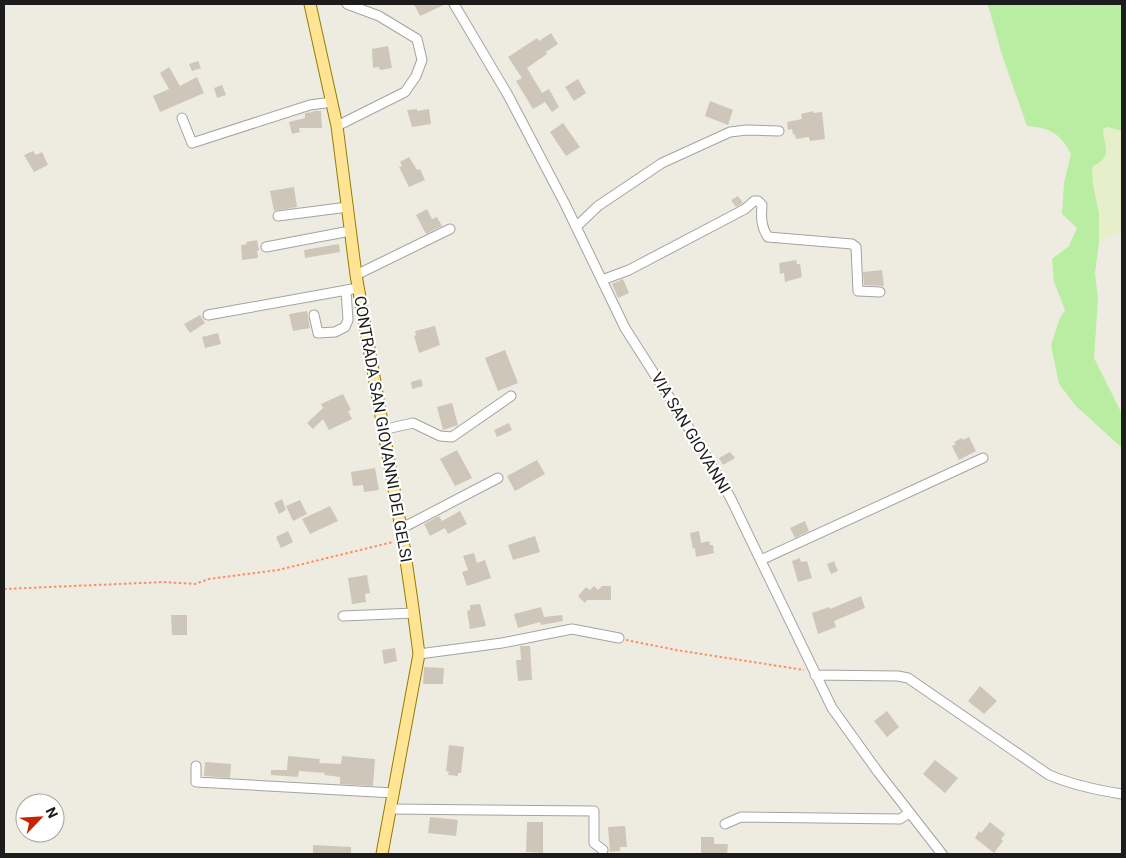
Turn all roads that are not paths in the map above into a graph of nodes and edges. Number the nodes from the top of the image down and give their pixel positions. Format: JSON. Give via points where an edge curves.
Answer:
{"nodes":[{"id":1,"x":310,"y":4,"type":"edge"},
{"id":2,"x":347,"y":4,"type":"edge"},
{"id":3,"x":454,"y":4,"type":"edge"},
{"id":4,"x":332,"y":102,"type":"junction"},
{"id":5,"x":182,"y":118,"type":"dead end"},
{"id":6,"x":337,"y":126,"type":"junction"},
{"id":7,"x":779,"y":131,"type":"dead end"},
{"id":8,"x":348,"y":207,"type":"junction"},
{"id":9,"x":278,"y":216,"type":"dead end"},
{"id":10,"x":576,"y":227,"type":"junction"},
{"id":11,"x":450,"y":229,"type":"dead end"},
{"id":12,"x":350,"y":231,"type":"junction"},
{"id":13,"x":266,"y":247,"type":"dead end"},
{"id":14,"x":356,"y":275,"type":"junction"},
{"id":15,"x":602,"y":280,"type":"junction"},
{"id":16,"x":358,"y":288,"type":"junction"},
{"id":17,"x":346,"y":290,"type":"junction"},
{"id":18,"x":880,"y":292,"type":"dead end"},
{"id":19,"x":208,"y":315,"type":"dead end"},
{"id":20,"x":314,"y":316,"type":"dead end"},
{"id":21,"x":511,"y":396,"type":"dead end"},
{"id":22,"x":382,"y":430,"type":"junction"},
{"id":23,"x":983,"y":458,"type":"dead end"},
{"id":24,"x":498,"y":478,"type":"dead end"},
{"id":25,"x":400,"y":526,"type":"junction"},
{"id":26,"x":762,"y":560,"type":"junction"},
{"id":27,"x":414,"y":613,"type":"junction"},
{"id":28,"x":343,"y":616,"type":"dead end"},
{"id":29,"x":619,"y":638,"type":"road end"},
{"id":30,"x":418,"y":654,"type":"junction"},
{"id":31,"x":814,"y":673,"type":"junction"},
{"id":32,"x":196,"y":766,"type":"dead end"},
{"id":33,"x":394,"y":793,"type":"junction"},
{"id":34,"x":1122,"y":794,"type":"edge"},
{"id":35,"x":390,"y":809,"type":"junction"},
{"id":36,"x":910,"y":813,"type":"junction"},
{"id":37,"x":725,"y":824,"type":"dead end"},
{"id":38,"x":603,"y":850,"type":"dead end"},
{"id":39,"x":382,"y":854,"type":"edge"},
{"id":40,"x":942,"y":854,"type":"edge"}],
"edges":[{"from":1,"to":4,"type":"main road","name":"CONTRADA SAN GIOVANNI DEI GELSI"},
{"from":2,"to":6,"type":"street","via":[[378,16],[417,39],[422,60],[405,92]]},
{"from":3,"to":10,"type":"street","name":"VIA SAN GIOVANNI","via":[[509,98]]},
{"from":4,"to":5,"type":"street","via":[[310,105],[192,143]]},
{"from":4,"to":6,"type":"main road","name":"CONTRADA SAN GIOVANNI DEI GELSI"},
{"from":6,"to":8,"type":"main road","name":"CONTRADA SAN GIOVANNI DEI GELSI"},
{"from":7,"to":10,"type":"street","via":[[730,132],[662,163],[598,206]]},
{"from":8,"to":9,"type":"street"},
{"from":8,"to":12,"type":"main road","name":"CONTRADA SAN GIOVANNI DEI GELSI"},
{"from":10,"to":15,"type":"street","name":"VIA SAN GIOVANNI"},
{"from":11,"to":14,"type":"street"},
{"from":12,"to":13,"type":"street"},
{"from":12,"to":14,"type":"main road","name":"CONTRADA SAN GIOVANNI DEI GELSI"},
{"from":14,"to":16,"type":"main road","name":"CONTRADA SAN GIOVANNI DEI GELSI"},
{"from":15,"to":18,"type":"street","via":[[628,270],[758,201],[762,205],[763,230],[768,237],[852,244],[856,247],[858,292]]},
{"from":15,"to":26,"type":"street","name":"VIA SAN GIOVANNI","via":[[625,328],[699,444]]},
{"from":16,"to":17,"type":"street"},
{"from":16,"to":22,"type":"main road","name":"CONTRADA SAN GIOVANNI DEI GELSI"},
{"from":17,"to":19,"type":"street"},
{"from":17,"to":20,"type":"street","via":[[348,320],[345,327],[335,332],[318,333]]},
{"from":21,"to":22,"type":"street","via":[[452,437],[440,436],[413,423]]},
{"from":22,"to":25,"type":"main road","name":"CONTRADA SAN GIOVANNI DEI GELSI"},
{"from":23,"to":26,"type":"street"},
{"from":24,"to":25,"type":"street","via":[[408,525]]},
{"from":25,"to":27,"type":"main road","name":"CONTRADA SAN GIOVANNI DEI GELSI"},
{"from":26,"to":31,"type":"street","name":"VIA SAN GIOVANNI"},
{"from":27,"to":28,"type":"street"},
{"from":27,"to":30,"type":"main road","name":"CONTRADA SAN GIOVANNI DEI GELSI"},
{"from":29,"to":30,"type":"street","via":[[572,629],[502,643]]},
{"from":30,"to":33,"type":"main road","name":"CONTRADA SAN GIOVANNI DEI GELSI"},
{"from":31,"to":34,"type":"street","via":[[908,678],[1049,775],[1092,790]]},
{"from":31,"to":36,"type":"street","name":"VIA SAN GIOVANNI","via":[[832,708]]},
{"from":32,"to":33,"type":"street","via":[[196,782]]},
{"from":33,"to":35,"type":"main road","name":"CONTRADA SAN GIOVANNI DEI GELSI"},
{"from":35,"to":38,"type":"street","via":[[594,811],[594,843]]},
{"from":35,"to":39,"type":"main road","name":"CONTRADA SAN GIOVANNI DEI GELSI"},
{"from":36,"to":37,"type":"street","via":[[900,819],[741,816]]},
{"from":36,"to":40,"type":"street","name":"VIA SAN GIOVANNI"}]}
